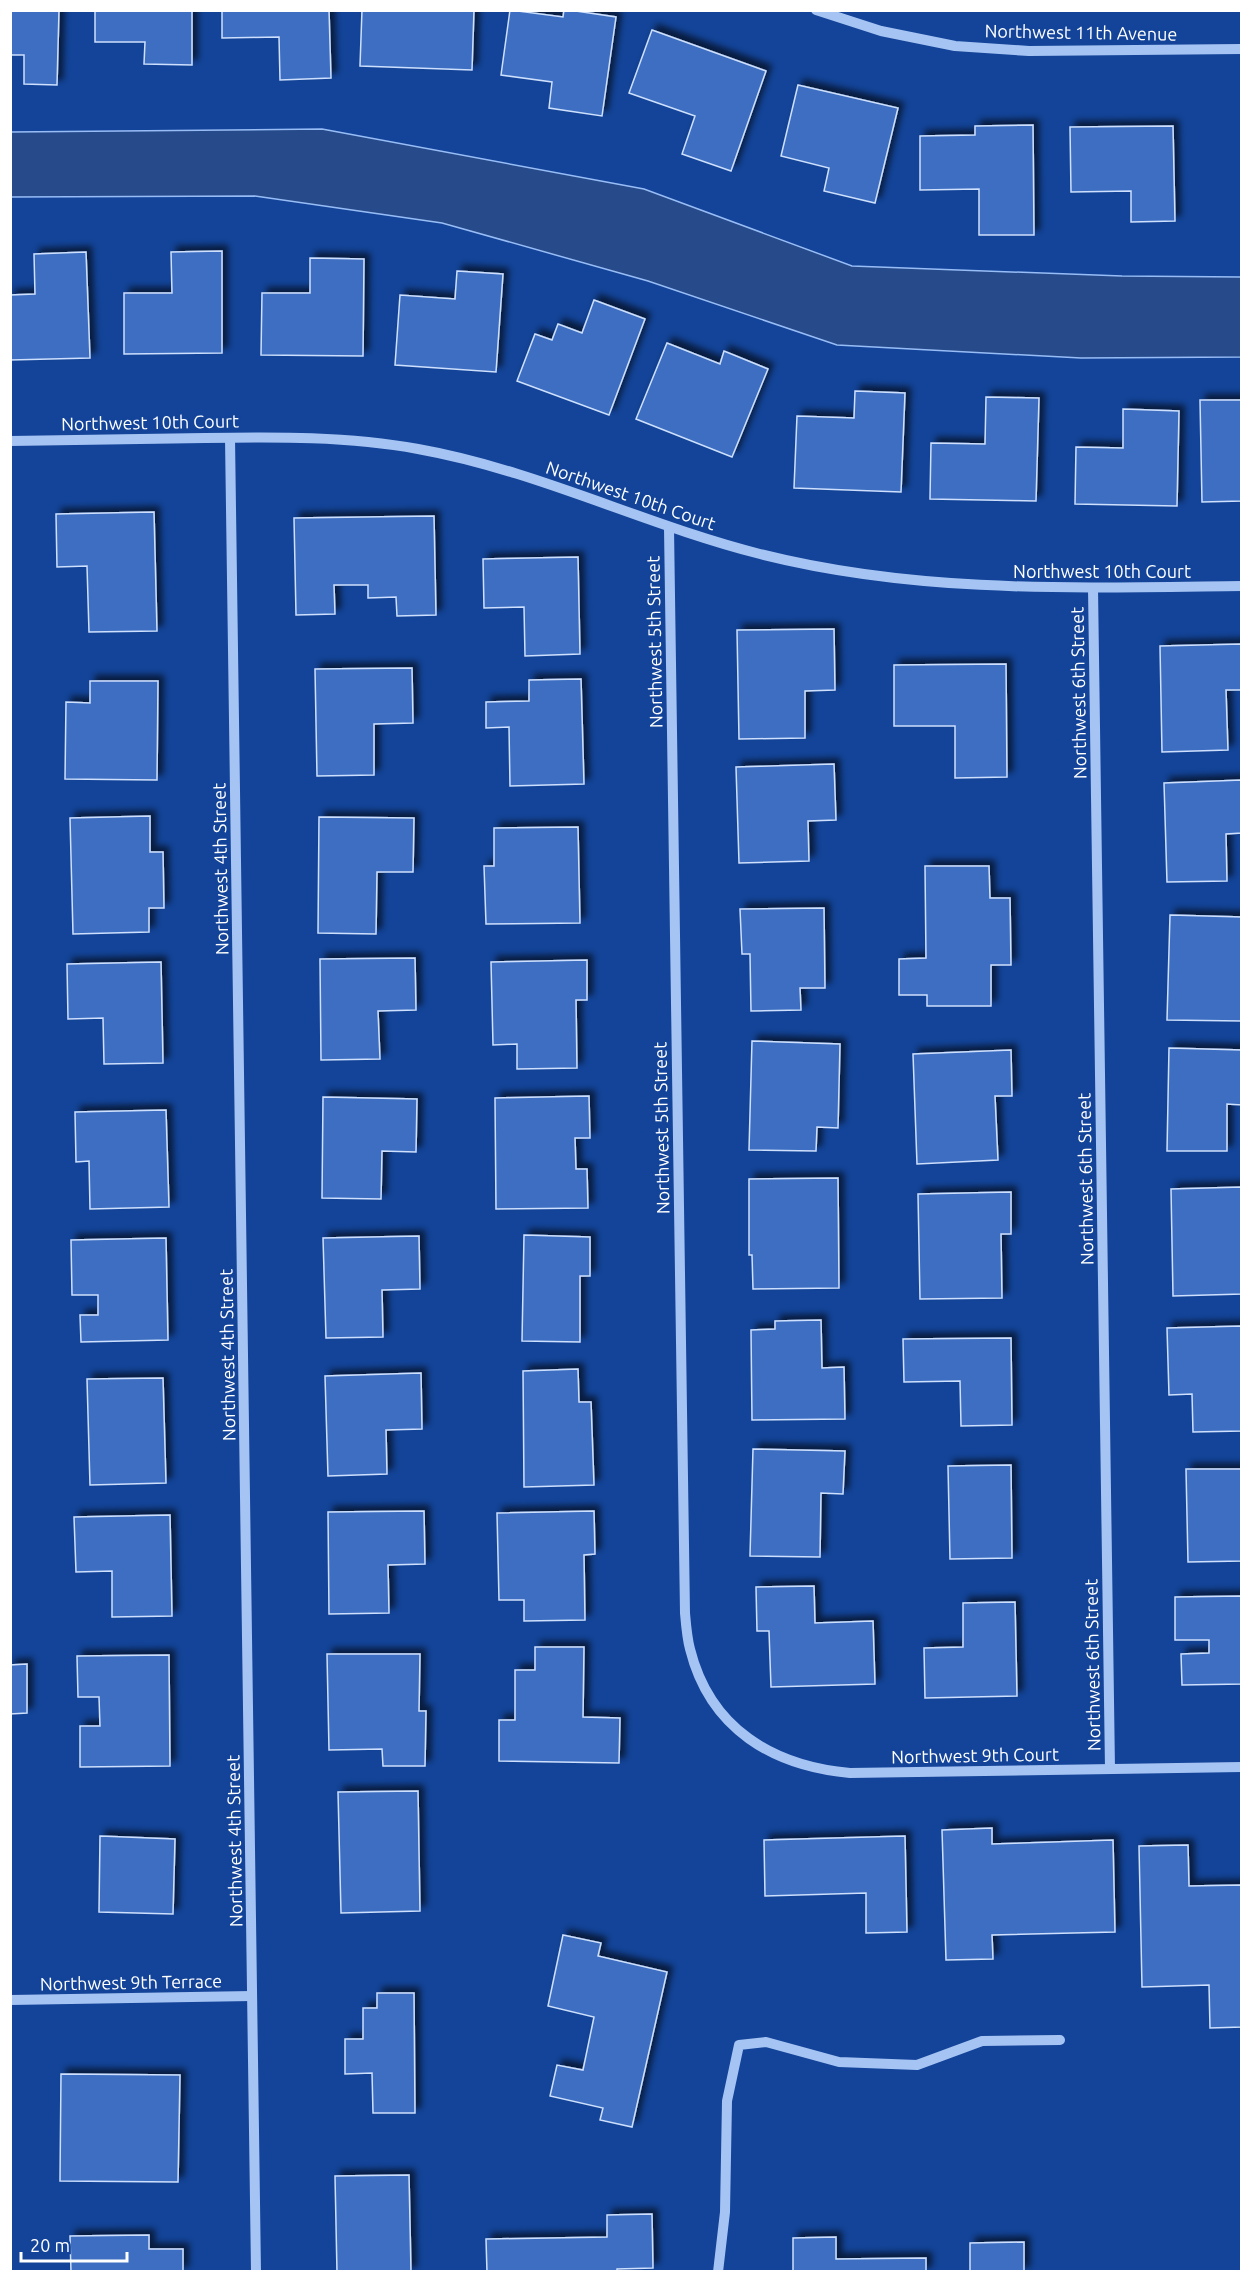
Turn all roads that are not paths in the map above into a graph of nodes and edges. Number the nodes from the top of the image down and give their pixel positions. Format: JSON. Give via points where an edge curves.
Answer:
{"nodes":[{"id":1,"x":816,"y":10,"type":"edge"},
{"id":2,"x":1242,"y":49,"type":"edge"},
{"id":3,"x":230,"y":438,"type":"junction"},
{"id":4,"x":10,"y":441,"type":"edge"},
{"id":5,"x":669,"y":528,"type":"junction"},
{"id":6,"x":1242,"y":586,"type":"edge"},
{"id":7,"x":1093,"y":588,"type":"junction"},
{"id":8,"x":725,"y":1717,"type":"joint"},
{"id":9,"x":1242,"y":1767,"type":"edge"},
{"id":10,"x":1110,"y":1769,"type":"junction"},
{"id":11,"x":252,"y":1996,"type":"junction"},
{"id":12,"x":10,"y":2000,"type":"edge"},
{"id":13,"x":1060,"y":2040,"type":"dead end"},
{"id":14,"x":256,"y":2271,"type":"edge"},
{"id":15,"x":718,"y":2271,"type":"edge"}],
"edges":[{"from":1,"to":2,"type":"street","name":"Northwest 11th Avenue","via":[[881,31],[955,46],[1029,51]]},
{"from":3,"to":4,"type":"street","name":"Northwest 10th Court"},
{"from":3,"to":5,"type":"street","name":"Northwest 10th Court","via":[[306,437],[419,449],[496,466]]},
{"from":3,"to":11,"type":"street","name":"Northwest 4th Street"},
{"from":5,"to":7,"type":"street","name":"Northwest 10th Court","via":[[762,555],[874,576],[984,587]]},
{"from":5,"to":8,"type":"street","name":"Northwest 5th Street","via":[[685,1613],[690,1649],[702,1684]]},
{"from":6,"to":7,"type":"street","name":"Northwest 10th Court"},
{"from":7,"to":10,"type":"street","name":"Northwest 6th Street"},
{"from":8,"to":10,"type":"street","name":"Northwest 9th Court","via":[[749,1740],[780,1758],[815,1770],[850,1773]]},
{"from":9,"to":10,"type":"street","name":"Northwest 9th Court"},
{"from":11,"to":12,"type":"street","name":"Northwest 9th Terrace"},
{"from":11,"to":14,"type":"street","name":"Northwest 4th Street"},
{"from":13,"to":15,"type":"street","via":[[982,2041],[917,2065],[839,2062],[766,2042],[739,2045],[727,2101],[725,2212]]}]}
